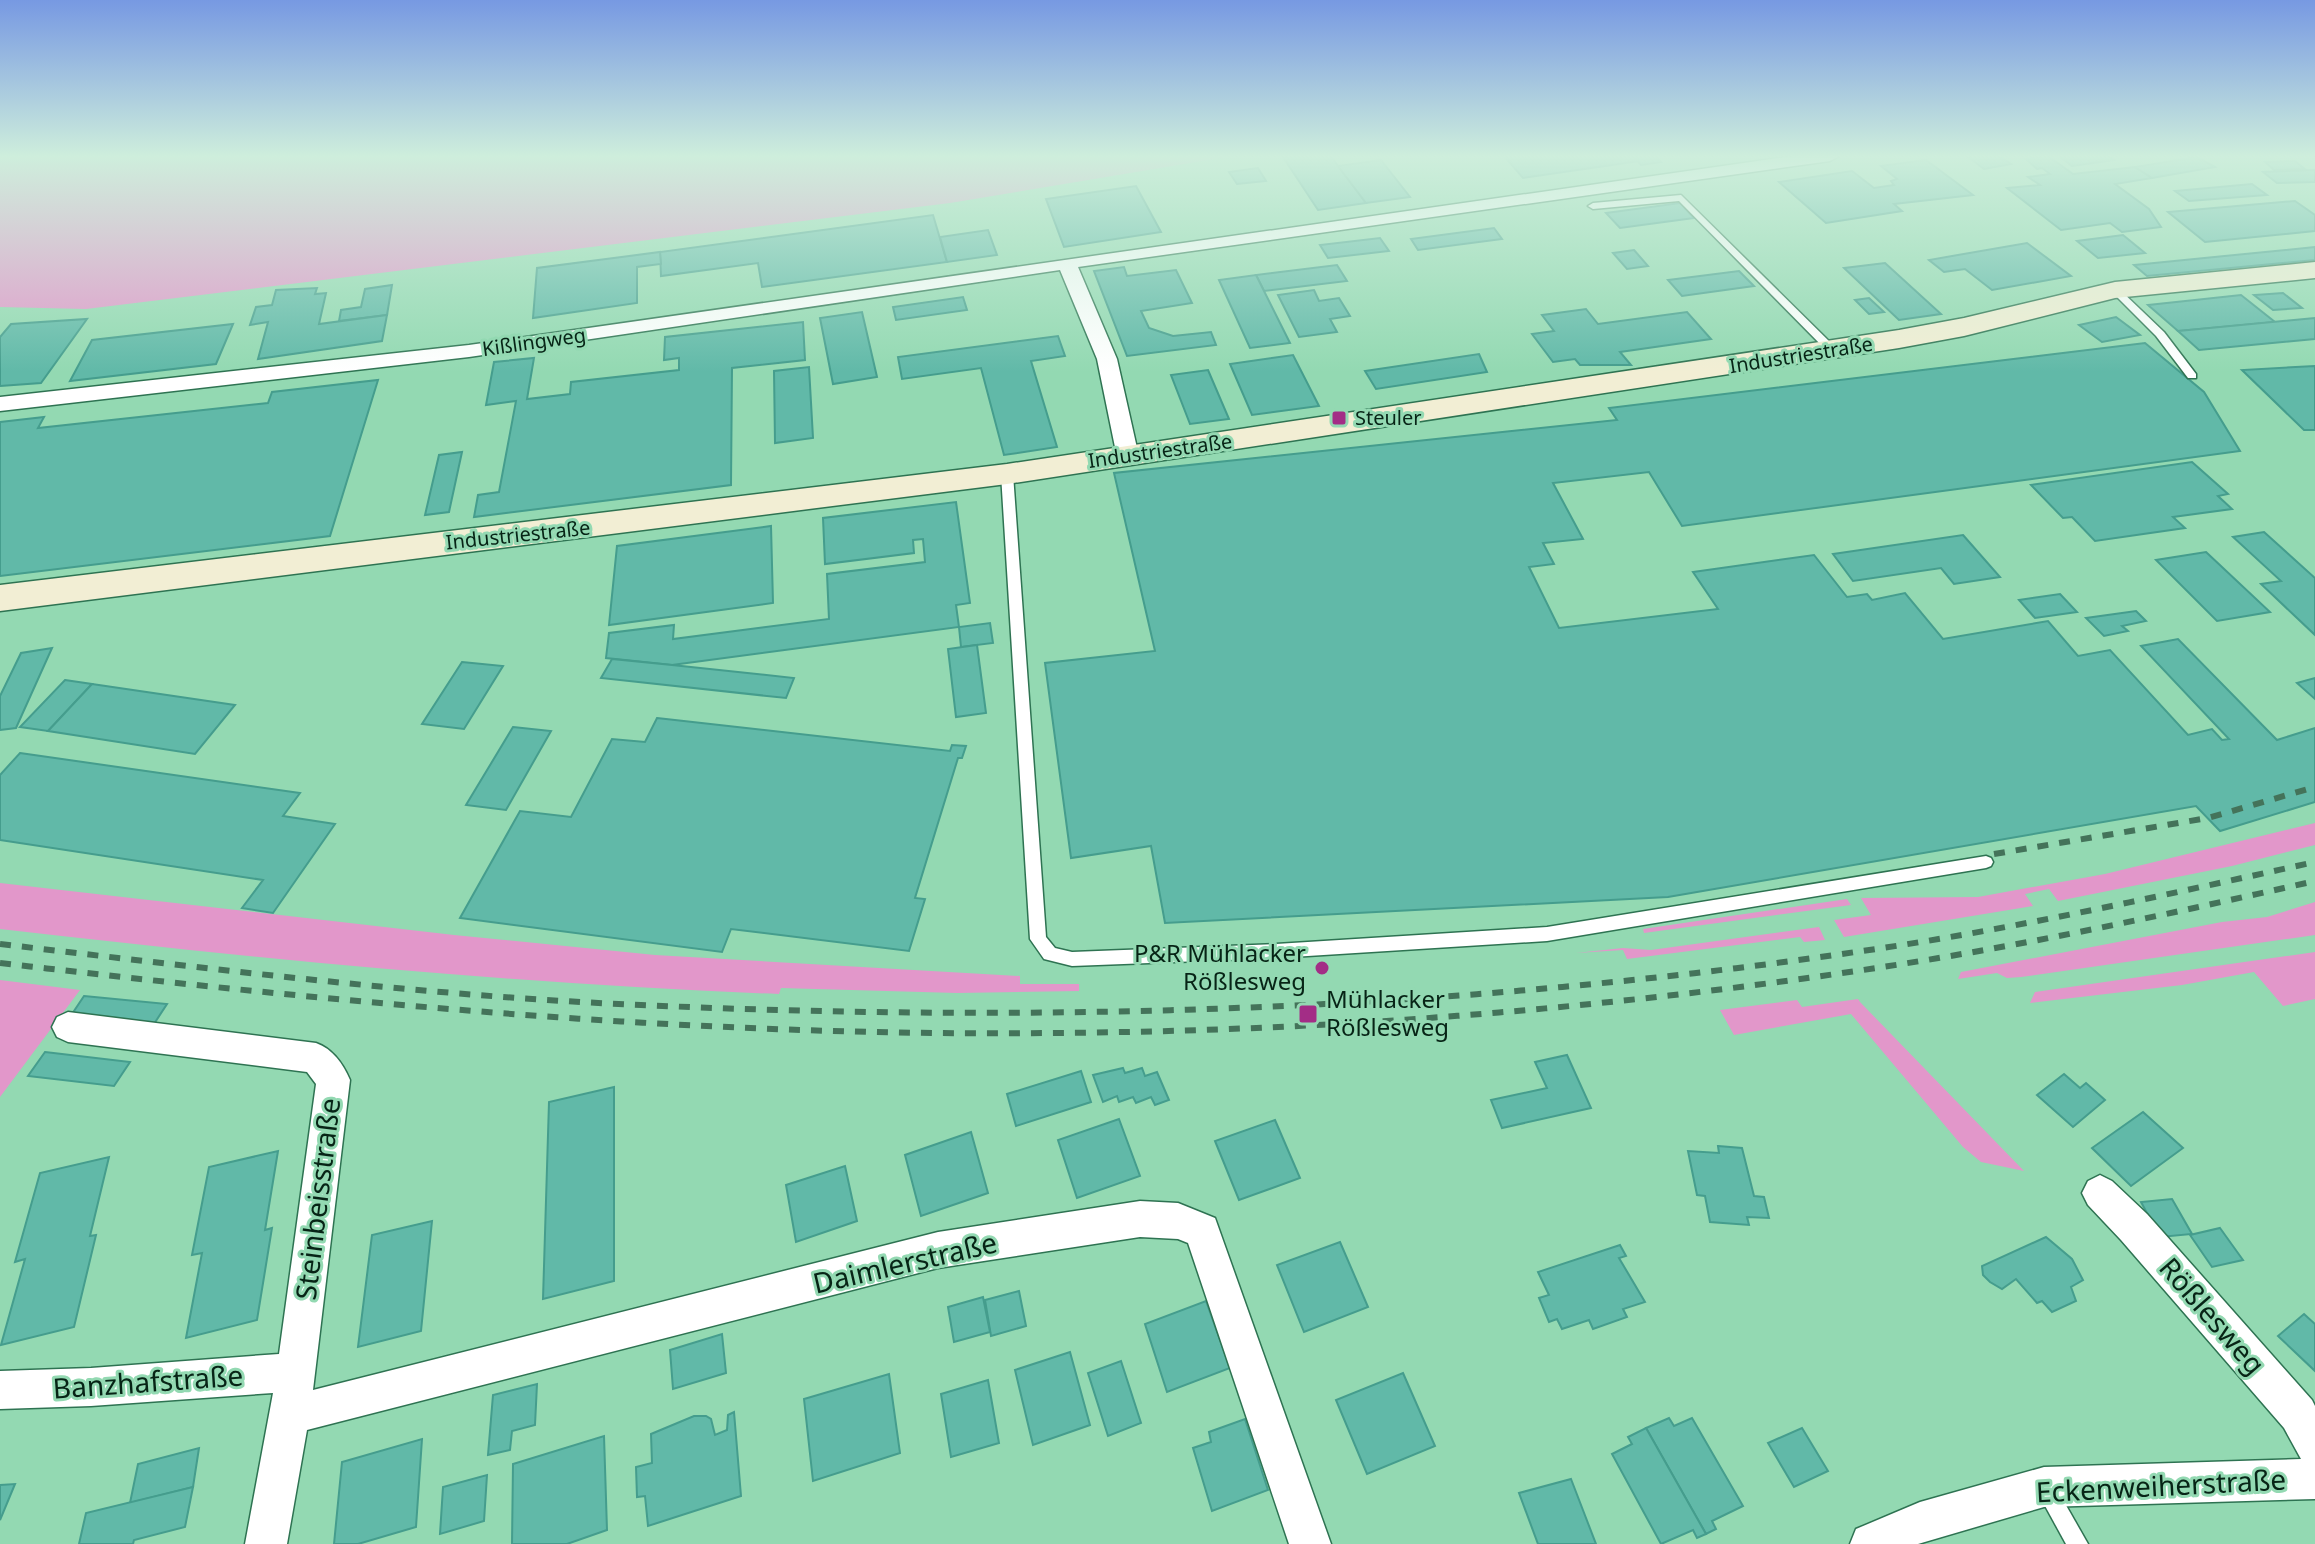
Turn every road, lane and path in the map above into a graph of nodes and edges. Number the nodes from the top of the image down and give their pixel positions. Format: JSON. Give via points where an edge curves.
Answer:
{"nodes":[{"id":1,"x":1316,"y":228,"type":"edge"},
{"id":2,"x":1711,"y":228,"type":"edge"},
{"id":3,"x":1067,"y":263,"type":"junction"},
{"id":4,"x":2315,"y":270,"type":"edge"},
{"id":5,"x":2115,"y":290,"type":"junction"},
{"id":6,"x":1832,"y":350,"type":"junction"},
{"id":7,"x":2192,"y":376,"type":"dead end"},
{"id":8,"x":0,"y":404,"type":"edge"},
{"id":9,"x":1128,"y":457,"type":"junction"},
{"id":10,"x":1007,"y":474,"type":"junction"},
{"id":11,"x":0,"y":598,"type":"edge"},
{"id":12,"x":1986,"y":862,"type":"dead end"},
{"id":13,"x":68,"y":1027,"type":"dead end"},
{"id":14,"x":2100,"y":1193,"type":"dead end"},
{"id":15,"x":296,"y":1372,"type":"junction"},
{"id":16,"x":0,"y":1390,"type":"edge"},
{"id":17,"x":290,"y":1415,"type":"junction"},
{"id":18,"x":2315,"y":1446,"type":"edge"},
{"id":19,"x":2315,"y":1479,"type":"edge"},
{"id":20,"x":2044,"y":1487,"type":"junction"},
{"id":21,"x":266,"y":1544,"type":"edge"},
{"id":22,"x":1310,"y":1544,"type":"edge"},
{"id":23,"x":1871,"y":1544,"type":"edge"},
{"id":24,"x":2078,"y":1544,"type":"edge"}],
"edges":[{"from":1,"to":3,"type":"street","name":"Kißlingweg"},
{"from":2,"to":6,"type":"lane"},
{"from":3,"to":8,"type":"street","name":"Kißlingweg","via":[[469,351]]},
{"from":3,"to":9,"type":"street","via":[[1107,359]]},
{"from":4,"to":5,"type":"street","name":"Industriestraße"},
{"from":5,"to":6,"type":"street","name":"Industriestraße","via":[[1964,327]]},
{"from":5,"to":7,"type":"lane","via":[[2160,334]]},
{"from":6,"to":9,"type":"street","name":"Industriestraße"},
{"from":9,"to":10,"type":"street","name":"Industriestraße"},
{"from":10,"to":11,"type":"street","name":"Industriestraße"},
{"from":10,"to":12,"type":"lane","via":[[1038,939],[1050,954],[1072,959],[1276,951],[1547,934]]},
{"from":13,"to":15,"type":"street","name":"Steinbeisstraße","via":[[316,1058],[333,1080]]},
{"from":14,"to":18,"type":"street","name":"Rößlesweg","via":[[2298,1414]]},
{"from":15,"to":16,"type":"street","name":"Banzhafstraße"},
{"from":15,"to":17,"type":"street","name":"Steinbeisstraße"},
{"from":17,"to":21,"type":"street","name":"Steinbeisstraße"},
{"from":17,"to":22,"type":"street","name":"Daimlerstraße","via":[[938,1250],[1140,1219],[1178,1221],[1202,1231]]},
{"from":19,"to":20,"type":"street","name":"Eckenweiherstraße"},
{"from":20,"to":23,"type":"street","name":"Eckenweiherstraße","via":[[1920,1522]]},
{"from":20,"to":24,"type":"lane"}]}
